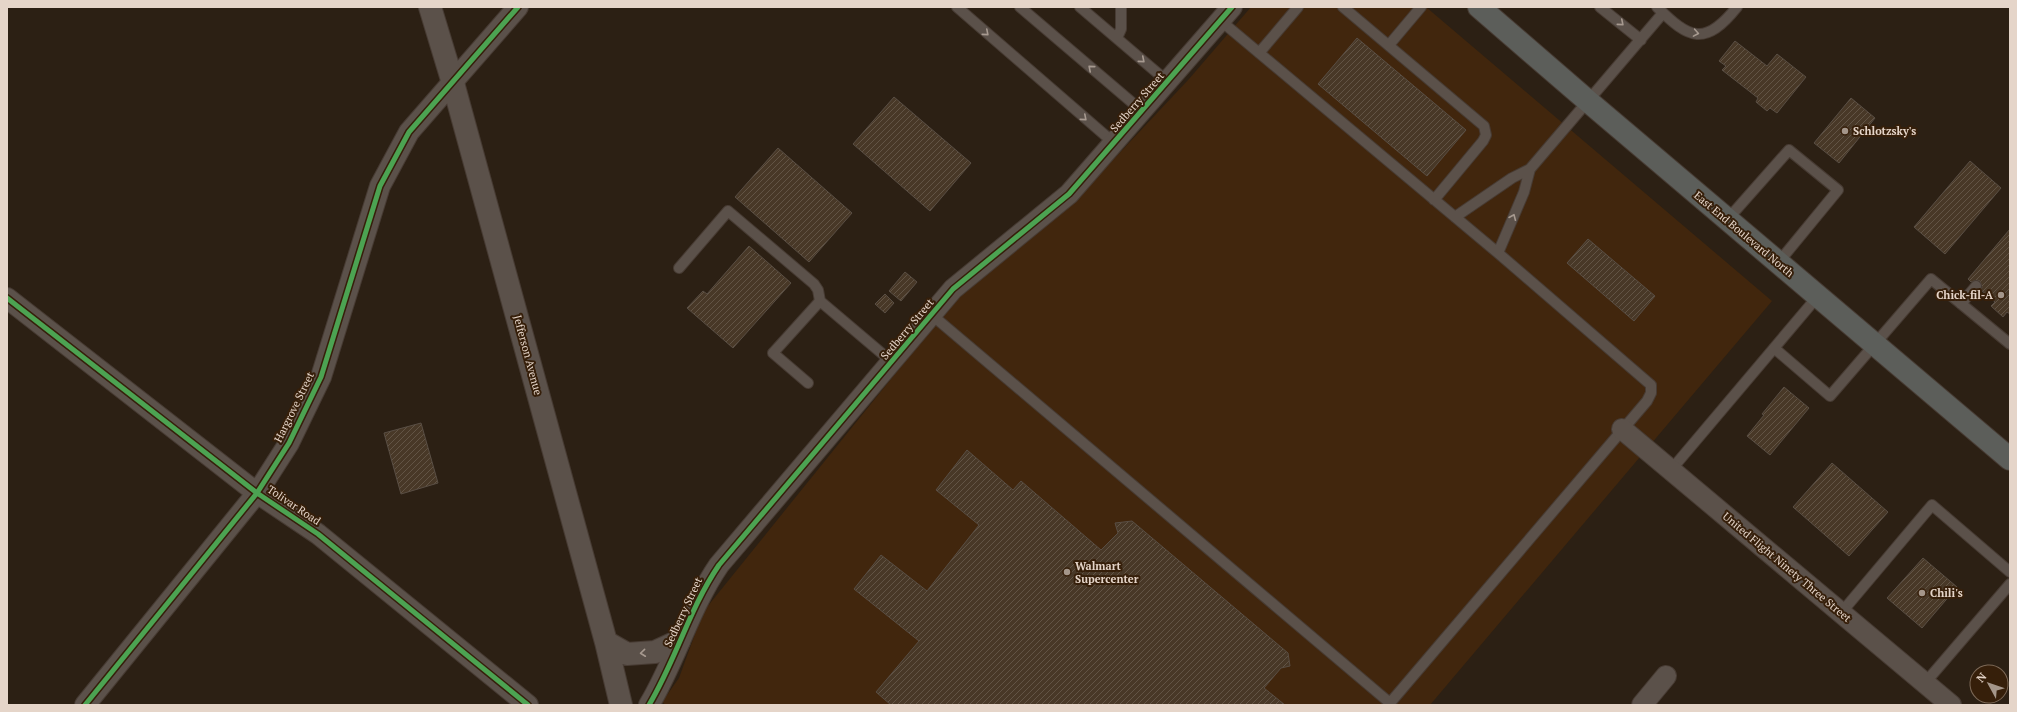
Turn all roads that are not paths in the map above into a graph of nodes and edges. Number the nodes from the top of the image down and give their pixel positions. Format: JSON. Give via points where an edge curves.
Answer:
{"nodes":[{"id":1,"x":430,"y":7,"type":"edge"},
{"id":2,"x":518,"y":7,"type":"edge"},
{"id":3,"x":957,"y":7,"type":"edge"},
{"id":4,"x":1020,"y":7,"type":"edge"},
{"id":5,"x":1080,"y":7,"type":"edge"},
{"id":6,"x":1121,"y":7,"type":"edge"},
{"id":7,"x":1298,"y":7,"type":"edge"},
{"id":8,"x":1343,"y":7,"type":"edge"},
{"id":9,"x":1421,"y":7,"type":"edge"},
{"id":10,"x":1479,"y":7,"type":"edge"},
{"id":11,"x":1600,"y":7,"type":"edge"},
{"id":12,"x":1736,"y":7,"type":"edge"},
{"id":13,"x":1660,"y":10,"type":"edge"},
{"id":14,"x":1227,"y":14,"type":"edge"},
{"id":15,"x":1117,"y":38,"type":"junction"},
{"id":16,"x":1641,"y":40,"type":"junction"},
{"id":17,"x":1389,"y":45,"type":"junction"},
{"id":18,"x":1259,"y":53,"type":"junction"},
{"id":19,"x":1168,"y":82,"type":"junction"},
{"id":20,"x":453,"y":83,"type":"junction"},
{"id":21,"x":1589,"y":102,"type":"junction"},
{"id":22,"x":1142,"y":111,"type":"junction"},
{"id":23,"x":1114,"y":144,"type":"junction"},
{"id":24,"x":1530,"y":169,"type":"junction"},
{"id":25,"x":1434,"y":200,"type":"junction"},
{"id":26,"x":1455,"y":217,"type":"junction"},
{"id":27,"x":1728,"y":220,"type":"junction"},
{"id":28,"x":1498,"y":253,"type":"junction"},
{"id":29,"x":1778,"y":263,"type":"junction"},
{"id":30,"x":679,"y":268,"type":"dead end"},
{"id":31,"x":1976,"y":286,"type":"dead end"},
{"id":32,"x":1818,"y":296,"type":"junction"},
{"id":33,"x":7,"y":298,"type":"edge"},
{"id":34,"x":820,"y":301,"type":"junction"},
{"id":35,"x":1961,"y":304,"type":"junction"},
{"id":36,"x":932,"y":315,"type":"junction"},
{"id":37,"x":1874,"y":344,"type":"junction"},
{"id":38,"x":2010,"y":344,"type":"edge"},
{"id":39,"x":1774,"y":348,"type":"junction"},
{"id":40,"x":892,"y":362,"type":"junction"},
{"id":41,"x":808,"y":384,"type":"dead end"},
{"id":42,"x":1622,"y":429,"type":"junction"},
{"id":43,"x":2010,"y":459,"type":"edge"},
{"id":44,"x":1671,"y":470,"type":"junction"},
{"id":45,"x":257,"y":493,"type":"junction"},
{"id":46,"x":2010,"y":572,"type":"edge"},
{"id":47,"x":2010,"y":584,"type":"edge"},
{"id":48,"x":1841,"y":612,"type":"junction"},
{"id":49,"x":680,"y":641,"type":"junction"},
{"id":50,"x":606,"y":642,"type":"junction"},
{"id":51,"x":1666,"y":676,"type":"dead end"},
{"id":52,"x":1925,"y":683,"type":"junction"},
{"id":53,"x":85,"y":705,"type":"edge"},
{"id":54,"x":528,"y":705,"type":"edge"},
{"id":55,"x":621,"y":705,"type":"edge"},
{"id":56,"x":649,"y":705,"type":"edge"},
{"id":57,"x":1642,"y":705,"type":"edge"},
{"id":58,"x":1951,"y":705,"type":"edge"}],
"edges":[{"from":1,"to":20,"type":"street","name":"Jefferson Avenue"},
{"from":2,"to":20,"type":"street","name":"Hargrove Street"},
{"from":3,"to":23,"type":"lane","one_way":true},
{"from":22,"to":4,"type":"lane","one_way":true},
{"from":5,"to":15,"type":"lane"},
{"from":6,"to":15,"type":"lane","via":[[1121,29]]},
{"from":7,"to":18,"type":"lane"},
{"from":8,"to":17,"type":"lane"},
{"from":9,"to":17,"type":"lane"},
{"from":10,"to":21,"type":"highway","name":"East End Boulevard North"},
{"from":11,"to":16,"type":"lane","one_way":true},
{"from":13,"to":12,"type":"lane","one_way":true,"via":[[1684,30],[1703,34],[1717,28]]},
{"from":13,"to":16,"type":"lane"},
{"from":14,"to":18,"type":"lane"},
{"from":14,"to":19,"type":"street","name":"Sedberry Street"},
{"from":15,"to":19,"type":"lane","one_way":true},
{"from":16,"to":21,"type":"lane"},
{"from":17,"to":25,"type":"lane","via":[[1484,126],[1486,135],[1483,141]]},
{"from":18,"to":25,"type":"lane"},
{"from":19,"to":22,"type":"street","name":"Sedberry Street"},
{"from":20,"to":45,"type":"street","name":"Hargrove Street","via":[[409,132],[380,186],[321,377],[289,443]]},
{"from":20,"to":50,"type":"street","name":"Jefferson Avenue"},
{"from":21,"to":24,"type":"lane"},
{"from":21,"to":27,"type":"highway","name":"East End Boulevard North"},
{"from":22,"to":23,"type":"street","name":"Sedberry Street"},
{"from":23,"to":36,"type":"street","name":"Sedberry Street","via":[[1060,203],[966,278]]},
{"from":24,"to":26,"type":"lane","via":[[1512,178]]},
{"from":28,"to":24,"type":"lane","one_way":true,"via":[[1524,192]]},
{"from":25,"to":26,"type":"lane"},
{"from":26,"to":28,"type":"lane"},
{"from":27,"to":29,"type":"highway","name":"East End Boulevard North"},
{"from":27,"to":29,"type":"lane","via":[[1789,150],[1838,190]]},
{"from":28,"to":42,"type":"lane","via":[[1651,385],[1647,401]]},
{"from":29,"to":32,"type":"highway","name":"East End Boulevard North"},
{"from":30,"to":34,"type":"lane","via":[[728,211],[814,284]]},
{"from":31,"to":35,"type":"lane"},
{"from":32,"to":37,"type":"highway","name":"East End Boulevard North"},
{"from":32,"to":39,"type":"lane"},
{"from":33,"to":45,"type":"street","name":"Tolivar Road"},
{"from":34,"to":40,"type":"lane"},
{"from":34,"to":41,"type":"lane","via":[[773,353]]},
{"from":35,"to":37,"type":"lane","via":[[1931,279]]},
{"from":35,"to":38,"type":"lane"},
{"from":36,"to":40,"type":"street","name":"Sedberry Street"},
{"from":36,"to":42,"type":"lane","via":[[1390,703]]},
{"from":37,"to":39,"type":"lane","via":[[1830,396]]},
{"from":37,"to":43,"type":"highway","name":"East End Boulevard North"},
{"from":39,"to":44,"type":"lane"},
{"from":40,"to":49,"type":"street","name":"Sedberry Street","via":[[719,565],[696,604]]},
{"from":42,"to":44,"type":"street","name":"United Flight Ninety Three Street"},
{"from":44,"to":48,"type":"street","name":"United Flight Ninety Three Street"},
{"from":45,"to":53,"type":"street","name":"Hargrove Street"},
{"from":45,"to":54,"type":"street","name":"Tolivar Road","via":[[318,534]]},
{"from":46,"to":48,"type":"lane","via":[[1932,505]]},
{"from":47,"to":52,"type":"lane"},
{"from":48,"to":52,"type":"street","name":"United Flight Ninety Three Street"},
{"from":49,"to":50,"type":"street","one_way":true,"via":[[655,652],[628,654]]},
{"from":49,"to":56,"type":"street","name":"Sedberry Street","via":[[667,673]]},
{"from":50,"to":55,"type":"street","name":"Jefferson Avenue"},
{"from":51,"to":57,"type":"street"},
{"from":52,"to":58,"type":"street","name":"United Flight Ninety Three Street"}]}
